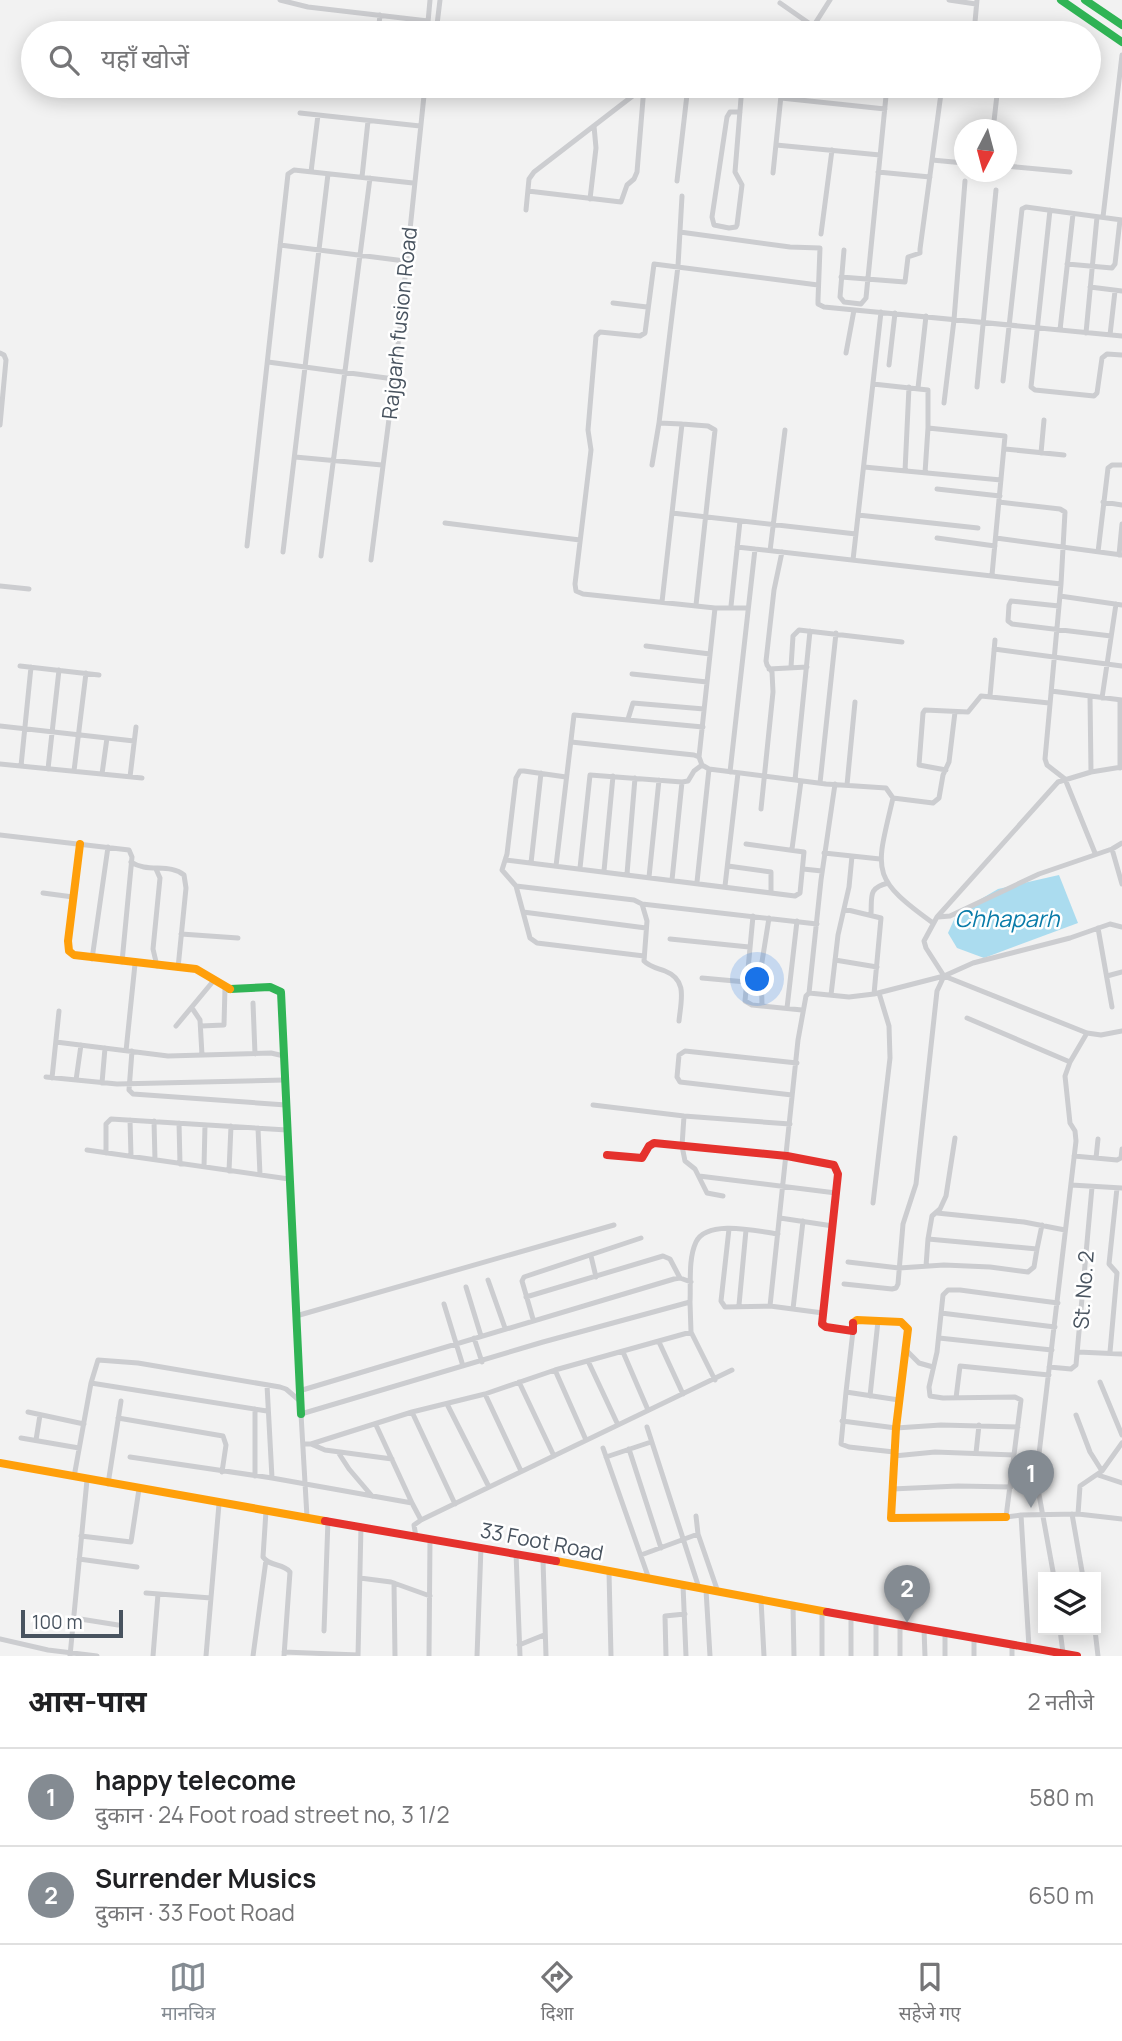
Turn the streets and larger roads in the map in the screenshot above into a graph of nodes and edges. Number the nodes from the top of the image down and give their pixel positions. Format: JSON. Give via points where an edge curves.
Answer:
{"nodes":[{"id":1,"x":280,"y":0,"type":"edge"},
{"id":2,"x":430,"y":0,"type":"edge"},
{"id":3,"x":440,"y":0,"type":"edge"},
{"id":4,"x":830,"y":0,"type":"edge"},
{"id":5,"x":949,"y":0,"type":"edge"},
{"id":6,"x":1061,"y":0,"type":"edge"},
{"id":7,"x":1085,"y":0,"type":"edge"},
{"id":8,"x":976,"y":2,"type":"edge"},
{"id":9,"x":780,"y":3,"type":"dead end"},
{"id":10,"x":380,"y":15,"type":"junction"},
{"id":11,"x":379,"y":21,"type":"edge"},
{"id":12,"x":428,"y":21,"type":"joint"},
{"id":13,"x":437,"y":21,"type":"edge"},
{"id":14,"x":806,"y":21,"type":"edge"},
{"id":15,"x":816,"y":21,"type":"edge"},
{"id":16,"x":975,"y":21,"type":"edge"},
{"id":17,"x":1092,"y":21,"type":"edge"},
{"id":18,"x":1122,"y":26,"type":"edge"},
{"id":19,"x":1101,"y":27,"type":"edge"},
{"id":20,"x":1118,"y":39,"type":"edge"},
{"id":21,"x":1122,"y":55,"type":"edge"},
{"id":22,"x":424,"y":98,"type":"edge"},
{"id":23,"x":630,"y":98,"type":"edge"},
{"id":24,"x":644,"y":98,"type":"edge"},
{"id":25,"x":687,"y":98,"type":"edge"},
{"id":26,"x":741,"y":98,"type":"edge"},
{"id":27,"x":781,"y":98,"type":"joint"},
{"id":28,"x":886,"y":98,"type":"edge"},
{"id":29,"x":940,"y":98,"type":"edge"},
{"id":30,"x":997,"y":98,"type":"edge"},
{"id":31,"x":885,"y":109,"type":"junction"},
{"id":32,"x":740,"y":112,"type":"junction"},
{"id":33,"x":300,"y":113,"type":"dead end"},
{"id":34,"x":318,"y":116,"type":"junction"},
{"id":35,"x":994,"y":119,"type":"edge"},
{"id":36,"x":368,"y":121,"type":"junction"},
{"id":37,"x":420,"y":126,"type":"junction"},
{"id":38,"x":594,"y":126,"type":"junction"},
{"id":39,"x":776,"y":145,"type":"junction"},
{"id":40,"x":831,"y":150,"type":"junction"},
{"id":41,"x":880,"y":155,"type":"junction"},
{"id":42,"x":932,"y":160,"type":"junction"},
{"id":43,"x":954,"y":162,"type":"edge"},
{"id":44,"x":1017,"y":167,"type":"edge"},
{"id":45,"x":311,"y":172,"type":"junction"},
{"id":46,"x":878,"y":172,"type":"junction"},
{"id":47,"x":1070,"y":172,"type":"dead end"},
{"id":48,"x":773,"y":173,"type":"dead end"},
{"id":49,"x":328,"y":174,"type":"junction"},
{"id":50,"x":362,"y":177,"type":"junction"},
{"id":51,"x":930,"y":177,"type":"junction"},
{"id":52,"x":370,"y":178,"type":"junction"},
{"id":53,"x":677,"y":181,"type":"dead end"},
{"id":54,"x":965,"y":182,"type":"edge"},
{"id":55,"x":413,"y":183,"type":"junction"},
{"id":56,"x":996,"y":190,"type":"dead end"},
{"id":57,"x":528,"y":191,"type":"junction"},
{"id":58,"x":682,"y":196,"type":"dead end"},
{"id":59,"x":590,"y":199,"type":"junction"},
{"id":60,"x":526,"y":210,"type":"dead end"},
{"id":61,"x":1050,"y":210,"type":"junction"},
{"id":62,"x":1073,"y":214,"type":"junction"},
{"id":63,"x":1100,"y":217,"type":"junction"},
{"id":64,"x":1121,"y":220,"type":"edge"},
{"id":65,"x":680,"y":232,"type":"junction"},
{"id":66,"x":821,"y":234,"type":"dead end"},
{"id":67,"x":280,"y":245,"type":"junction"},
{"id":68,"x":320,"y":250,"type":"junction"},
{"id":69,"x":844,"y":250,"type":"dead end"},
{"id":70,"x":360,"y":255,"type":"junction"},
{"id":71,"x":405,"y":261,"type":"junction"},
{"id":72,"x":1067,"y":264,"type":"junction"},
{"id":73,"x":678,"y":266,"type":"junction"},
{"id":74,"x":1092,"y":267,"type":"junction"},
{"id":75,"x":842,"y":277,"type":"junction"},
{"id":76,"x":867,"y":279,"type":"junction"},
{"id":77,"x":818,"y":285,"type":"junction"},
{"id":78,"x":1090,"y":287,"type":"junction"},
{"id":79,"x":1115,"y":291,"type":"junction"},
{"id":80,"x":1122,"y":292,"type":"edge"},
{"id":81,"x":613,"y":303,"type":"dead end"},
{"id":82,"x":647,"y":307,"type":"junction"},
{"id":83,"x":854,"y":310,"type":"junction"},
{"id":84,"x":881,"y":312,"type":"junction"},
{"id":85,"x":895,"y":313,"type":"junction"},
{"id":86,"x":926,"y":316,"type":"junction"},
{"id":87,"x":954,"y":320,"type":"junction"},
{"id":88,"x":985,"y":322,"type":"junction"},
{"id":89,"x":1010,"y":324,"type":"junction"},
{"id":90,"x":1038,"y":328,"type":"junction"},
{"id":91,"x":1060,"y":330,"type":"junction"},
{"id":92,"x":1086,"y":333,"type":"junction"},
{"id":93,"x":1110,"y":335,"type":"junction"},
{"id":94,"x":1122,"y":336,"type":"edge"},
{"id":95,"x":0,"y":353,"type":"edge"},
{"id":96,"x":846,"y":353,"type":"dead end"},
{"id":97,"x":1122,"y":355,"type":"edge"},
{"id":98,"x":268,"y":362,"type":"junction"},
{"id":99,"x":889,"y":365,"type":"dead end"},
{"id":100,"x":306,"y":367,"type":"junction"},
{"id":101,"x":346,"y":372,"type":"junction"},
{"id":102,"x":394,"y":379,"type":"junction"},
{"id":103,"x":1003,"y":381,"type":"dead end"},
{"id":104,"x":873,"y":384,"type":"junction"},
{"id":105,"x":909,"y":387,"type":"junction"},
{"id":106,"x":977,"y":387,"type":"dead end"},
{"id":107,"x":918,"y":388,"type":"junction"},
{"id":108,"x":944,"y":403,"type":"dead end"},
{"id":109,"x":1044,"y":420,"type":"dead end"},
{"id":110,"x":659,"y":423,"type":"junction"},
{"id":111,"x":682,"y":424,"type":"junction"},
{"id":112,"x":0,"y":425,"type":"edge"},
{"id":113,"x":928,"y":428,"type":"junction"},
{"id":114,"x":785,"y":430,"type":"dead end"},
{"id":115,"x":1005,"y":449,"type":"junction"},
{"id":116,"x":1041,"y":453,"type":"junction"},
{"id":117,"x":1064,"y":455,"type":"dead end"},
{"id":118,"x":295,"y":457,"type":"junction"},
{"id":119,"x":334,"y":461,"type":"junction"},
{"id":120,"x":652,"y":465,"type":"dead end"},
{"id":121,"x":1122,"y":465,"type":"edge"},
{"id":122,"x":382,"y":466,"type":"junction"},
{"id":123,"x":864,"y":467,"type":"junction"},
{"id":124,"x":905,"y":471,"type":"junction"},
{"id":125,"x":925,"y":473,"type":"junction"},
{"id":126,"x":1001,"y":480,"type":"junction"},
{"id":127,"x":937,"y":489,"type":"dead end"},
{"id":128,"x":1000,"y":499,"type":"junction"},
{"id":129,"x":1103,"y":502,"type":"junction"},
{"id":130,"x":1122,"y":505,"type":"edge"},
{"id":131,"x":672,"y":513,"type":"junction"},
{"id":132,"x":858,"y":515,"type":"junction"},
{"id":133,"x":706,"y":517,"type":"junction"},
{"id":134,"x":740,"y":521,"type":"junction"},
{"id":135,"x":444,"y":523,"type":"dead end"},
{"id":136,"x":774,"y":523,"type":"junction"},
{"id":137,"x":1122,"y":524,"type":"edge"},
{"id":138,"x":978,"y":528,"type":"dead end"},
{"id":139,"x":856,"y":534,"type":"junction"},
{"id":140,"x":937,"y":538,"type":"dead end"},
{"id":141,"x":996,"y":538,"type":"junction"},
{"id":142,"x":580,"y":540,"type":"junction"},
{"id":143,"x":247,"y":545,"type":"dead end"},
{"id":144,"x":995,"y":546,"type":"junction"},
{"id":145,"x":737,"y":547,"type":"junction"},
{"id":146,"x":1064,"y":548,"type":"junction"},
{"id":147,"x":755,"y":549,"type":"junction"},
{"id":148,"x":770,"y":551,"type":"junction"},
{"id":149,"x":283,"y":552,"type":"dead end"},
{"id":150,"x":782,"y":552,"type":"junction"},
{"id":151,"x":1098,"y":552,"type":"junction"},
{"id":152,"x":1121,"y":555,"type":"edge"},
{"id":153,"x":320,"y":556,"type":"dead end"},
{"id":154,"x":371,"y":560,"type":"dead end"},
{"id":155,"x":853,"y":560,"type":"junction"},
{"id":156,"x":992,"y":575,"type":"junction"},
{"id":157,"x":1061,"y":584,"type":"junction"},
{"id":158,"x":0,"y":586,"type":"edge"},
{"id":159,"x":29,"y":589,"type":"dead end"},
{"id":160,"x":1060,"y":596,"type":"junction"},
{"id":161,"x":662,"y":602,"type":"junction"},
{"id":162,"x":1119,"y":604,"type":"edge"},
{"id":163,"x":696,"y":605,"type":"junction"},
{"id":164,"x":731,"y":606,"type":"junction"},
{"id":165,"x":1059,"y":606,"type":"junction"},
{"id":166,"x":715,"y":608,"type":"junction"},
{"id":167,"x":748,"y":608,"type":"junction"},
{"id":168,"x":1057,"y":629,"type":"junction"},
{"id":169,"x":810,"y":631,"type":"junction"},
{"id":170,"x":836,"y":633,"type":"junction"},
{"id":171,"x":1111,"y":636,"type":"junction"},
{"id":172,"x":995,"y":640,"type":"dead end"},
{"id":173,"x":902,"y":642,"type":"dead end"},
{"id":174,"x":646,"y":646,"type":"dead end"},
{"id":175,"x":994,"y":649,"type":"junction"},
{"id":176,"x":710,"y":654,"type":"junction"},
{"id":177,"x":1054,"y":658,"type":"junction"},
{"id":178,"x":1107,"y":664,"type":"junction"},
{"id":179,"x":20,"y":666,"type":"dead end"},
{"id":180,"x":1122,"y":666,"type":"edge"},
{"id":181,"x":31,"y":667,"type":"junction"},
{"id":182,"x":791,"y":667,"type":"junction"},
{"id":183,"x":807,"y":667,"type":"junction"},
{"id":184,"x":769,"y":669,"type":"junction"},
{"id":185,"x":59,"y":670,"type":"junction"},
{"id":186,"x":86,"y":673,"type":"junction"},
{"id":187,"x":632,"y":674,"type":"dead end"},
{"id":188,"x":99,"y":675,"type":"dead end"},
{"id":189,"x":707,"y":682,"type":"junction"},
{"id":190,"x":1051,"y":691,"type":"junction"},
{"id":191,"x":989,"y":695,"type":"junction"},
{"id":192,"x":1090,"y":696,"type":"junction"},
{"id":193,"x":1102,"y":698,"type":"junction"},
{"id":194,"x":1121,"y":700,"type":"edge"},
{"id":195,"x":855,"y":702,"type":"dead end"},
{"id":196,"x":1049,"y":703,"type":"junction"},
{"id":197,"x":704,"y":709,"type":"junction"},
{"id":198,"x":955,"y":712,"type":"junction"},
{"id":199,"x":628,"y":719,"type":"junction"},
{"id":200,"x":0,"y":726,"type":"edge"},
{"id":201,"x":136,"y":727,"type":"dead end"},
{"id":202,"x":703,"y":727,"type":"junction"},
{"id":203,"x":25,"y":729,"type":"junction"},
{"id":204,"x":52,"y":732,"type":"junction"},
{"id":205,"x":79,"y":735,"type":"junction"},
{"id":206,"x":107,"y":738,"type":"junction"},
{"id":207,"x":134,"y":741,"type":"junction"},
{"id":208,"x":570,"y":742,"type":"junction"},
{"id":209,"x":699,"y":757,"type":"junction"},
{"id":210,"x":0,"y":764,"type":"edge"},
{"id":211,"x":702,"y":765,"type":"junction"},
{"id":212,"x":21,"y":766,"type":"junction"},
{"id":213,"x":1121,"y":768,"type":"edge"},
{"id":214,"x":48,"y":769,"type":"junction"},
{"id":215,"x":709,"y":769,"type":"junction"},
{"id":216,"x":946,"y":770,"type":"junction"},
{"id":217,"x":74,"y":771,"type":"junction"},
{"id":218,"x":730,"y":772,"type":"junction"},
{"id":219,"x":1091,"y":772,"type":"junction"},
{"id":220,"x":541,"y":773,"type":"junction"},
{"id":221,"x":738,"y":773,"type":"junction"},
{"id":222,"x":102,"y":774,"type":"junction"},
{"id":223,"x":613,"y":776,"type":"junction"},
{"id":224,"x":765,"y":776,"type":"junction"},
{"id":225,"x":130,"y":777,"type":"junction"},
{"id":226,"x":566,"y":777,"type":"junction"},
{"id":227,"x":142,"y":778,"type":"dead end"},
{"id":228,"x":635,"y":778,"type":"junction"},
{"id":229,"x":1065,"y":779,"type":"junction"},
{"id":230,"x":659,"y":780,"type":"junction"},
{"id":231,"x":798,"y":780,"type":"junction"},
{"id":232,"x":682,"y":782,"type":"junction"},
{"id":233,"x":820,"y":783,"type":"junction"},
{"id":234,"x":835,"y":784,"type":"junction"},
{"id":235,"x":847,"y":785,"type":"junction"},
{"id":236,"x":893,"y":798,"type":"junction"},
{"id":237,"x":761,"y":809,"type":"dead end"},
{"id":238,"x":0,"y":835,"type":"edge"},
{"id":239,"x":1122,"y":843,"type":"edge"},
{"id":240,"x":80,"y":844,"type":"junction"},
{"id":241,"x":746,"y":845,"type":"dead end"},
{"id":242,"x":108,"y":847,"type":"junction"},
{"id":243,"x":792,"y":849,"type":"junction"},
{"id":244,"x":1112,"y":849,"type":"junction"},
{"id":245,"x":824,"y":853,"type":"junction"},
{"id":246,"x":1095,"y":853,"type":"junction"},
{"id":247,"x":852,"y":856,"type":"junction"},
{"id":248,"x":880,"y":859,"type":"junction"},
{"id":249,"x":506,"y":860,"type":"junction"},
{"id":250,"x":131,"y":862,"type":"junction"},
{"id":251,"x":531,"y":863,"type":"junction"},
{"id":252,"x":556,"y":866,"type":"junction"},
{"id":253,"x":727,"y":866,"type":"junction"},
{"id":254,"x":156,"y":869,"type":"junction"},
{"id":255,"x":580,"y":869,"type":"junction"},
{"id":256,"x":803,"y":869,"type":"junction"},
{"id":257,"x":822,"y":871,"type":"junction"},
{"id":258,"x":604,"y":872,"type":"junction"},
{"id":259,"x":626,"y":874,"type":"junction"},
{"id":260,"x":649,"y":877,"type":"junction"},
{"id":261,"x":673,"y":880,"type":"junction"},
{"id":262,"x":697,"y":882,"type":"junction"},
{"id":263,"x":888,"y":883,"type":"junction"},
{"id":264,"x":1122,"y":884,"type":"edge"},
{"id":265,"x":516,"y":886,"type":"junction"},
{"id":266,"x":725,"y":886,"type":"junction"},
{"id":267,"x":771,"y":892,"type":"junction"},
{"id":268,"x":43,"y":893,"type":"dead end"},
{"id":269,"x":73,"y":897,"type":"junction"},
{"id":270,"x":642,"y":904,"type":"junction"},
{"id":271,"x":844,"y":909,"type":"junction"},
{"id":272,"x":523,"y":912,"type":"junction"},
{"id":273,"x":871,"y":914,"type":"junction"},
{"id":274,"x":753,"y":916,"type":"junction"},
{"id":275,"x":769,"y":918,"type":"junction"},
{"id":276,"x":935,"y":920,"type":"junction"},
{"id":277,"x":797,"y":922,"type":"junction"},
{"id":278,"x":817,"y":924,"type":"junction"},
{"id":279,"x":1122,"y":927,"type":"edge"},
{"id":280,"x":646,"y":928,"type":"junction"},
{"id":281,"x":1098,"y":928,"type":"junction"},
{"id":282,"x":181,"y":934,"type":"junction"},
{"id":283,"x":238,"y":938,"type":"dead end"},
{"id":284,"x":670,"y":939,"type":"dead end"},
{"id":285,"x":749,"y":947,"type":"junction"},
{"id":286,"x":644,"y":956,"type":"junction"},
{"id":287,"x":92,"y":959,"type":"junction"},
{"id":288,"x":835,"y":960,"type":"junction"},
{"id":289,"x":122,"y":962,"type":"junction"},
{"id":290,"x":135,"y":964,"type":"junction"},
{"id":291,"x":157,"y":966,"type":"junction"},
{"id":292,"x":877,"y":967,"type":"junction"},
{"id":293,"x":178,"y":968,"type":"junction"},
{"id":294,"x":1122,"y":972,"type":"edge"},
{"id":295,"x":944,"y":976,"type":"junction"},
{"id":296,"x":1107,"y":976,"type":"junction"},
{"id":297,"x":702,"y":978,"type":"dead end"},
{"id":298,"x":215,"y":979,"type":"junction"},
{"id":299,"x":746,"y":982,"type":"junction"},
{"id":300,"x":225,"y":987,"type":"junction"},
{"id":301,"x":809,"y":993,"type":"junction"},
{"id":302,"x":877,"y":993,"type":"junction"},
{"id":303,"x":831,"y":995,"type":"junction"},
{"id":304,"x":253,"y":1003,"type":"dead end"},
{"id":305,"x":762,"y":1005,"type":"junction"},
{"id":306,"x":1112,"y":1007,"type":"dead end"},
{"id":307,"x":192,"y":1008,"type":"junction"},
{"id":308,"x":788,"y":1008,"type":"junction"},
{"id":309,"x":60,"y":1010,"type":"dead end"},
{"id":310,"x":802,"y":1010,"type":"junction"},
{"id":311,"x":967,"y":1018,"type":"dead end"},
{"id":312,"x":679,"y":1021,"type":"dead end"},
{"id":313,"x":176,"y":1026,"type":"dead end"},
{"id":314,"x":201,"y":1026,"type":"junction"},
{"id":315,"x":1122,"y":1031,"type":"edge"},
{"id":316,"x":1087,"y":1033,"type":"junction"},
{"id":317,"x":56,"y":1042,"type":"junction"},
{"id":318,"x":81,"y":1045,"type":"junction"},
{"id":319,"x":105,"y":1048,"type":"junction"},
{"id":320,"x":129,"y":1051,"type":"junction"},
{"id":321,"x":255,"y":1054,"type":"junction"},
{"id":322,"x":202,"y":1055,"type":"junction"},
{"id":323,"x":284,"y":1056,"type":"junction"},
{"id":324,"x":1070,"y":1062,"type":"junction"},
{"id":325,"x":797,"y":1063,"type":"junction"},
{"id":326,"x":76,"y":1080,"type":"junction"},
{"id":327,"x":284,"y":1080,"type":"junction"},
{"id":328,"x":102,"y":1083,"type":"junction"},
{"id":329,"x":130,"y":1084,"type":"junction"},
{"id":330,"x":792,"y":1095,"type":"junction"},
{"id":331,"x":286,"y":1105,"type":"junction"},
{"id":332,"x":593,"y":1105,"type":"dead end"},
{"id":333,"x":684,"y":1116,"type":"junction"},
{"id":334,"x":130,"y":1120,"type":"junction"},
{"id":335,"x":154,"y":1121,"type":"junction"},
{"id":336,"x":179,"y":1123,"type":"junction"},
{"id":337,"x":790,"y":1124,"type":"junction"},
{"id":338,"x":205,"y":1125,"type":"junction"},
{"id":339,"x":231,"y":1126,"type":"junction"},
{"id":340,"x":258,"y":1128,"type":"junction"},
{"id":341,"x":287,"y":1130,"type":"junction"},
{"id":342,"x":955,"y":1138,"type":"dead end"},
{"id":343,"x":1098,"y":1139,"type":"dead end"},
{"id":344,"x":682,"y":1146,"type":"junction"},
{"id":345,"x":1122,"y":1149,"type":"edge"},
{"id":346,"x":87,"y":1150,"type":"dead end"},
{"id":347,"x":106,"y":1153,"type":"junction"},
{"id":348,"x":607,"y":1155,"type":"dead end"},
{"id":349,"x":131,"y":1156,"type":"junction"},
{"id":350,"x":788,"y":1156,"type":"junction"},
{"id":351,"x":1074,"y":1156,"type":"junction"},
{"id":352,"x":1096,"y":1158,"type":"junction"},
{"id":353,"x":155,"y":1160,"type":"junction"},
{"id":354,"x":180,"y":1164,"type":"junction"},
{"id":355,"x":204,"y":1167,"type":"junction"},
{"id":356,"x":229,"y":1171,"type":"junction"},
{"id":357,"x":260,"y":1175,"type":"junction"},
{"id":358,"x":699,"y":1176,"type":"junction"},
{"id":359,"x":289,"y":1179,"type":"junction"},
{"id":360,"x":1071,"y":1185,"type":"junction"},
{"id":361,"x":784,"y":1186,"type":"junction"},
{"id":362,"x":1092,"y":1187,"type":"junction"},
{"id":363,"x":1119,"y":1188,"type":"edge"},
{"id":364,"x":836,"y":1193,"type":"junction"},
{"id":365,"x":723,"y":1196,"type":"dead end"},
{"id":366,"x":873,"y":1203,"type":"dead end"},
{"id":367,"x":936,"y":1213,"type":"junction"},
{"id":368,"x":780,"y":1218,"type":"junction"},
{"id":369,"x":803,"y":1221,"type":"junction"},
{"id":370,"x":614,"y":1225,"type":"dead end"},
{"id":371,"x":1042,"y":1225,"type":"junction"},
{"id":372,"x":833,"y":1226,"type":"junction"},
{"id":373,"x":729,"y":1229,"type":"junction"},
{"id":374,"x":746,"y":1230,"type":"junction"},
{"id":375,"x":1065,"y":1230,"type":"junction"},
{"id":376,"x":778,"y":1234,"type":"junction"},
{"id":377,"x":641,"y":1238,"type":"dead end"},
{"id":378,"x":928,"y":1239,"type":"junction"},
{"id":379,"x":1037,"y":1249,"type":"junction"},
{"id":380,"x":591,"y":1256,"type":"junction"},
{"id":381,"x":848,"y":1262,"type":"dead end"},
{"id":382,"x":926,"y":1266,"type":"junction"},
{"id":383,"x":899,"y":1268,"type":"junction"},
{"id":384,"x":596,"y":1277,"type":"junction"},
{"id":385,"x":680,"y":1278,"type":"junction"},
{"id":386,"x":488,"y":1280,"type":"dead end"},
{"id":387,"x":691,"y":1282,"type":"junction"},
{"id":388,"x":845,"y":1284,"type":"dead end"},
{"id":389,"x":466,"y":1287,"type":"dead end"},
{"id":390,"x":526,"y":1297,"type":"junction"},
{"id":391,"x":690,"y":1302,"type":"junction"},
{"id":392,"x":1058,"y":1303,"type":"junction"},
{"id":393,"x":444,"y":1304,"type":"dead end"},
{"id":394,"x":739,"y":1306,"type":"junction"},
{"id":395,"x":770,"y":1306,"type":"junction"},
{"id":396,"x":793,"y":1309,"type":"junction"},
{"id":397,"x":823,"y":1313,"type":"junction"},
{"id":398,"x":942,"y":1313,"type":"junction"},
{"id":399,"x":296,"y":1316,"type":"junction"},
{"id":400,"x":533,"y":1319,"type":"junction"},
{"id":401,"x":878,"y":1321,"type":"junction"},
{"id":402,"x":1055,"y":1327,"type":"junction"},
{"id":403,"x":505,"y":1328,"type":"junction"},
{"id":404,"x":853,"y":1331,"type":"junction"},
{"id":405,"x":691,"y":1332,"type":"junction"},
{"id":406,"x":478,"y":1337,"type":"junction"},
{"id":407,"x":939,"y":1338,"type":"junction"},
{"id":408,"x":659,"y":1342,"type":"junction"},
{"id":409,"x":456,"y":1344,"type":"junction"},
{"id":410,"x":905,"y":1349,"type":"junction"},
{"id":411,"x":1052,"y":1350,"type":"junction"},
{"id":412,"x":623,"y":1352,"type":"junction"},
{"id":413,"x":1078,"y":1352,"type":"junction"},
{"id":414,"x":1110,"y":1352,"type":"junction"},
{"id":415,"x":1122,"y":1353,"type":"edge"},
{"id":416,"x":588,"y":1361,"type":"junction"},
{"id":417,"x":482,"y":1362,"type":"junction"},
{"id":418,"x":463,"y":1366,"type":"junction"},
{"id":419,"x":933,"y":1367,"type":"junction"},
{"id":420,"x":1049,"y":1367,"type":"junction"},
{"id":421,"x":555,"y":1370,"type":"junction"},
{"id":422,"x":732,"y":1370,"type":"dead end"},
{"id":423,"x":1049,"y":1375,"type":"junction"},
{"id":424,"x":715,"y":1380,"type":"junction"},
{"id":425,"x":519,"y":1382,"type":"junction"},
{"id":426,"x":1100,"y":1382,"type":"dead end"},
{"id":427,"x":91,"y":1383,"type":"junction"},
{"id":428,"x":267,"y":1385,"type":"junction"},
{"id":429,"x":299,"y":1391,"type":"junction"},
{"id":430,"x":846,"y":1392,"type":"junction"},
{"id":431,"x":485,"y":1394,"type":"junction"},
{"id":432,"x":683,"y":1394,"type":"junction"},
{"id":433,"x":870,"y":1396,"type":"junction"},
{"id":434,"x":956,"y":1398,"type":"junction"},
{"id":435,"x":899,"y":1400,"type":"junction"},
{"id":436,"x":121,"y":1401,"type":"dead end"},
{"id":437,"x":300,"y":1402,"type":"junction"},
{"id":438,"x":447,"y":1404,"type":"junction"},
{"id":439,"x":255,"y":1409,"type":"junction"},
{"id":440,"x":648,"y":1410,"type":"junction"},
{"id":441,"x":267,"y":1411,"type":"junction"},
{"id":442,"x":28,"y":1412,"type":"dead end"},
{"id":443,"x":412,"y":1412,"type":"junction"},
{"id":444,"x":301,"y":1414,"type":"junction"},
{"id":445,"x":40,"y":1415,"type":"junction"},
{"id":446,"x":1076,"y":1415,"type":"dead end"},
{"id":447,"x":118,"y":1418,"type":"junction"},
{"id":448,"x":842,"y":1421,"type":"junction"},
{"id":449,"x":84,"y":1424,"type":"junction"},
{"id":450,"x":376,"y":1424,"type":"junction"},
{"id":451,"x":618,"y":1425,"type":"junction"},
{"id":452,"x":979,"y":1425,"type":"junction"},
{"id":453,"x":647,"y":1427,"type":"dead end"},
{"id":454,"x":896,"y":1427,"type":"junction"},
{"id":455,"x":1018,"y":1427,"type":"junction"},
{"id":456,"x":1122,"y":1435,"type":"edge"},
{"id":457,"x":21,"y":1438,"type":"dead end"},
{"id":458,"x":36,"y":1440,"type":"junction"},
{"id":459,"x":586,"y":1440,"type":"junction"},
{"id":460,"x":651,"y":1442,"type":"junction"},
{"id":461,"x":303,"y":1444,"type":"junction"},
{"id":462,"x":311,"y":1444,"type":"junction"},
{"id":463,"x":1121,"y":1445,"type":"edge"},
{"id":464,"x":79,"y":1448,"type":"junction"},
{"id":465,"x":603,"y":1448,"type":"dead end"},
{"id":466,"x":629,"y":1449,"type":"junction"},
{"id":467,"x":338,"y":1452,"type":"junction"},
{"id":468,"x":976,"y":1453,"type":"junction"},
{"id":469,"x":894,"y":1454,"type":"junction"},
{"id":470,"x":1014,"y":1455,"type":"junction"},
{"id":471,"x":554,"y":1456,"type":"junction"},
{"id":472,"x":130,"y":1457,"type":"dead end"},
{"id":473,"x":606,"y":1457,"type":"junction"},
{"id":474,"x":392,"y":1459,"type":"junction"},
{"id":475,"x":0,"y":1463,"type":"edge"},
{"id":476,"x":521,"y":1471,"type":"junction"},
{"id":477,"x":222,"y":1472,"type":"junction"},
{"id":478,"x":1100,"y":1473,"type":"junction"},
{"id":479,"x":256,"y":1476,"type":"junction"},
{"id":480,"x":74,"y":1478,"type":"junction"},
{"id":481,"x":272,"y":1478,"type":"junction"},
{"id":482,"x":87,"y":1480,"type":"junction"},
{"id":483,"x":1122,"y":1483,"type":"edge"},
{"id":484,"x":108,"y":1484,"type":"junction"},
{"id":485,"x":304,"y":1485,"type":"junction"},
{"id":486,"x":489,"y":1487,"type":"junction"},
{"id":487,"x":1011,"y":1487,"type":"junction"},
{"id":488,"x":139,"y":1489,"type":"junction"},
{"id":489,"x":892,"y":1489,"type":"junction"},
{"id":490,"x":372,"y":1497,"type":"junction"},
{"id":491,"x":412,"y":1503,"type":"junction"},
{"id":492,"x":219,"y":1504,"type":"junction"},
{"id":493,"x":455,"y":1504,"type":"junction"},
{"id":494,"x":266,"y":1511,"type":"junction"},
{"id":495,"x":1075,"y":1514,"type":"junction"},
{"id":496,"x":1021,"y":1515,"type":"junction"},
{"id":497,"x":1042,"y":1515,"type":"junction"},
{"id":498,"x":696,"y":1516,"type":"dead end"},
{"id":499,"x":307,"y":1517,"type":"junction"},
{"id":500,"x":1006,"y":1517,"type":"junction"},
{"id":501,"x":1122,"y":1519,"type":"edge"},
{"id":502,"x":328,"y":1520,"type":"junction"},
{"id":503,"x":421,"y":1520,"type":"junction"},
{"id":504,"x":361,"y":1526,"type":"junction"},
{"id":505,"x":698,"y":1534,"type":"junction"},
{"id":506,"x":82,"y":1536,"type":"junction"},
{"id":507,"x":416,"y":1536,"type":"junction"},
{"id":508,"x":430,"y":1539,"type":"junction"},
{"id":509,"x":684,"y":1539,"type":"junction"},
{"id":510,"x":481,"y":1547,"type":"junction"},
{"id":511,"x":662,"y":1548,"type":"junction"},
{"id":512,"x":516,"y":1553,"type":"junction"},
{"id":513,"x":640,"y":1555,"type":"junction"},
{"id":514,"x":79,"y":1559,"type":"junction"},
{"id":515,"x":266,"y":1560,"type":"junction"},
{"id":516,"x":543,"y":1560,"type":"junction"},
{"id":517,"x":137,"y":1567,"type":"dead end"},
{"id":518,"x":609,"y":1572,"type":"junction"},
{"id":519,"x":1053,"y":1572,"type":"edge"},
{"id":520,"x":1082,"y":1572,"type":"edge"},
{"id":521,"x":360,"y":1578,"type":"junction"},
{"id":522,"x":649,"y":1579,"type":"junction"},
{"id":523,"x":394,"y":1583,"type":"junction"},
{"id":524,"x":683,"y":1585,"type":"junction"},
{"id":525,"x":703,"y":1589,"type":"junction"},
{"id":526,"x":718,"y":1592,"type":"junction"},
{"id":527,"x":146,"y":1593,"type":"dead end"},
{"id":528,"x":158,"y":1594,"type":"junction"},
{"id":529,"x":430,"y":1596,"type":"junction"},
{"id":530,"x":211,"y":1598,"type":"junction"},
{"id":531,"x":761,"y":1600,"type":"junction"},
{"id":532,"x":793,"y":1605,"type":"junction"},
{"id":533,"x":822,"y":1611,"type":"junction"},
{"id":534,"x":685,"y":1614,"type":"junction"},
{"id":535,"x":851,"y":1616,"type":"junction"},
{"id":536,"x":74,"y":1618,"type":"junction"},
{"id":537,"x":876,"y":1621,"type":"junction"},
{"id":538,"x":118,"y":1625,"type":"dead end"},
{"id":539,"x":900,"y":1626,"type":"junction"},
{"id":540,"x":924,"y":1629,"type":"junction"},
{"id":541,"x":324,"y":1631,"type":"dead end"},
{"id":542,"x":945,"y":1633,"type":"junction"},
{"id":543,"x":544,"y":1635,"type":"junction"},
{"id":544,"x":1061,"y":1635,"type":"edge"},
{"id":545,"x":1096,"y":1635,"type":"edge"},
{"id":546,"x":974,"y":1638,"type":"junction"},
{"id":547,"x":0,"y":1639,"type":"edge"},
{"id":548,"x":519,"y":1645,"type":"junction"},
{"id":549,"x":1012,"y":1645,"type":"junction"},
{"id":550,"x":1028,"y":1647,"type":"junction"},
{"id":551,"x":1046,"y":1653,"type":"edge"},
{"id":552,"x":1063,"y":1653,"type":"junction"},
{"id":553,"x":284,"y":1654,"type":"edge"},
{"id":554,"x":70,"y":1655,"type":"edge"},
{"id":555,"x":358,"y":1655,"type":"edge"},
{"id":556,"x":97,"y":1656,"type":"edge"},
{"id":557,"x":153,"y":1656,"type":"edge"},
{"id":558,"x":206,"y":1656,"type":"edge"},
{"id":559,"x":253,"y":1656,"type":"edge"},
{"id":560,"x":394,"y":1656,"type":"edge"},
{"id":561,"x":429,"y":1656,"type":"edge"},
{"id":562,"x":477,"y":1656,"type":"edge"},
{"id":563,"x":520,"y":1656,"type":"edge"},
{"id":564,"x":546,"y":1656,"type":"edge"},
{"id":565,"x":611,"y":1656,"type":"edge"},
{"id":566,"x":666,"y":1656,"type":"edge"},
{"id":567,"x":686,"y":1656,"type":"edge"},
{"id":568,"x":710,"y":1656,"type":"edge"},
{"id":569,"x":764,"y":1656,"type":"edge"},
{"id":570,"x":794,"y":1656,"type":"edge"},
{"id":571,"x":822,"y":1656,"type":"edge"},
{"id":572,"x":851,"y":1656,"type":"edge"},
{"id":573,"x":876,"y":1656,"type":"edge"},
{"id":574,"x":900,"y":1656,"type":"edge"},
{"id":575,"x":925,"y":1656,"type":"edge"},
{"id":576,"x":945,"y":1656,"type":"edge"},
{"id":577,"x":974,"y":1656,"type":"edge"},
{"id":578,"x":1012,"y":1656,"type":"edge"},
{"id":579,"x":1077,"y":1656,"type":"edge"},
{"id":580,"x":1098,"y":1656,"type":"edge"}],
"edges":[{"from":1,"to":10,"type":"street"},
{"from":2,"to":12,"type":"street"},
{"from":3,"to":13,"type":"street"},
{"from":4,"to":15,"type":"street"},
{"from":5,"to":8,"type":"street"},
{"from":6,"to":17,"type":"street"},
{"from":7,"to":18,"type":"street"},
{"from":8,"to":16,"type":"street"},
{"from":9,"to":14,"type":"street"},
{"from":10,"to":11,"type":"street"},
{"from":10,"to":12,"type":"street"},
{"from":18,"to":20,"type":"street"},
{"from":19,"to":20,"type":"street"},
{"from":21,"to":63,"type":"street"},
{"from":22,"to":37,"type":"street","name":"Rajgarh fusion Road"},
{"from":23,"to":38,"type":"street"},
{"from":24,"to":59,"type":"street","via":[[636,176],[621,202]]},
{"from":25,"to":53,"type":"street"},
{"from":26,"to":32,"type":"street"},
{"from":27,"to":31,"type":"street"},
{"from":27,"to":39,"type":"street"},
{"from":28,"to":31,"type":"street"},
{"from":29,"to":42,"type":"street"},
{"from":30,"to":35,"type":"street"},
{"from":31,"to":41,"type":"street"},
{"from":32,"to":32,"type":"street","via":[[730,112],[727,117],[712,217],[714,225],[729,229],[737,225],[742,189],[735,172]]},
{"from":33,"to":34,"type":"street"},
{"from":34,"to":36,"type":"street"},
{"from":34,"to":45,"type":"street"},
{"from":36,"to":37,"type":"street"},
{"from":36,"to":50,"type":"street"},
{"from":37,"to":55,"type":"street","name":"Rajgarh fusion Road"},
{"from":38,"to":57,"type":"street","via":[[534,172]]},
{"from":38,"to":59,"type":"street"},
{"from":39,"to":40,"type":"street"},
{"from":39,"to":48,"type":"street"},
{"from":40,"to":41,"type":"street"},
{"from":40,"to":66,"type":"street"},
{"from":41,"to":46,"type":"street"},
{"from":42,"to":43,"type":"street"},
{"from":42,"to":51,"type":"street"},
{"from":44,"to":47,"type":"street"},
{"from":45,"to":49,"type":"street"},
{"from":45,"to":67,"type":"street","via":[[288,174]]},
{"from":46,"to":51,"type":"street"},
{"from":46,"to":76,"type":"street"},
{"from":49,"to":50,"type":"street"},
{"from":49,"to":68,"type":"street"},
{"from":50,"to":52,"type":"street"},
{"from":51,"to":76,"type":"street","via":[[920,253],[908,257],[905,282]]},
{"from":52,"to":55,"type":"street"},
{"from":52,"to":70,"type":"street"},
{"from":54,"to":87,"type":"street"},
{"from":55,"to":71,"type":"street","name":"Rajgarh fusion Road"},
{"from":56,"to":88,"type":"street"},
{"from":57,"to":59,"type":"street"},
{"from":57,"to":60,"type":"street"},
{"from":58,"to":65,"type":"street"},
{"from":61,"to":62,"type":"street"},
{"from":61,"to":89,"type":"street","via":[[1022,209]]},
{"from":61,"to":90,"type":"street"},
{"from":62,"to":63,"type":"street"},
{"from":62,"to":72,"type":"street"},
{"from":63,"to":64,"type":"street"},
{"from":63,"to":74,"type":"street"},
{"from":64,"to":74,"type":"street","via":[[1115,264],[1108,269]]},
{"from":65,"to":73,"type":"street"},
{"from":65,"to":77,"type":"street","via":[[817,247],[822,251]]},
{"from":67,"to":68,"type":"street"},
{"from":67,"to":98,"type":"street"},
{"from":68,"to":70,"type":"street"},
{"from":68,"to":100,"type":"street"},
{"from":69,"to":75,"type":"street"},
{"from":70,"to":71,"type":"street"},
{"from":70,"to":101,"type":"street"},
{"from":71,"to":102,"type":"street","name":"Rajgarh fusion Road"},
{"from":72,"to":74,"type":"street"},
{"from":72,"to":91,"type":"street"},
{"from":73,"to":77,"type":"street"},
{"from":73,"to":82,"type":"street","via":[[653,266]]},
{"from":73,"to":110,"type":"street"},
{"from":74,"to":78,"type":"street"},
{"from":75,"to":76,"type":"street"},
{"from":75,"to":76,"type":"street","via":[[841,300],[861,304],[866,299]]},
{"from":77,"to":83,"type":"street","via":[[820,306]]},
{"from":78,"to":79,"type":"street"},
{"from":78,"to":92,"type":"street"},
{"from":79,"to":80,"type":"street"},
{"from":79,"to":93,"type":"street"},
{"from":81,"to":82,"type":"street"},
{"from":82,"to":142,"type":"street","via":[[643,335],[600,332],[596,336],[588,430],[591,450]]},
{"from":83,"to":84,"type":"street"},
{"from":83,"to":96,"type":"street"},
{"from":84,"to":85,"type":"street"},
{"from":84,"to":104,"type":"street"},
{"from":85,"to":86,"type":"street"},
{"from":85,"to":99,"type":"street"},
{"from":86,"to":87,"type":"street"},
{"from":86,"to":107,"type":"street"},
{"from":87,"to":88,"type":"street"},
{"from":87,"to":108,"type":"street"},
{"from":88,"to":89,"type":"street"},
{"from":88,"to":106,"type":"street"},
{"from":89,"to":90,"type":"street"},
{"from":89,"to":103,"type":"street"},
{"from":90,"to":91,"type":"street"},
{"from":90,"to":97,"type":"street","via":[[1032,389],[1094,396],[1102,358]]},
{"from":91,"to":92,"type":"street"},
{"from":92,"to":93,"type":"street"},
{"from":93,"to":94,"type":"street"},
{"from":95,"to":112,"type":"street","via":[[6,360]]},
{"from":98,"to":100,"type":"street"},
{"from":98,"to":143,"type":"street"},
{"from":100,"to":101,"type":"street"},
{"from":100,"to":118,"type":"street"},
{"from":101,"to":102,"type":"street"},
{"from":101,"to":119,"type":"street"},
{"from":102,"to":122,"type":"street","name":"Rajgarh fusion Road"},
{"from":104,"to":105,"type":"street"},
{"from":104,"to":123,"type":"street"},
{"from":105,"to":107,"type":"street"},
{"from":105,"to":124,"type":"street"},
{"from":107,"to":113,"type":"street","via":[[930,392]]},
{"from":109,"to":116,"type":"street"},
{"from":110,"to":111,"type":"street"},
{"from":110,"to":120,"type":"street"},
{"from":111,"to":131,"type":"street"},
{"from":111,"to":133,"type":"street","via":[[715,430]]},
{"from":113,"to":115,"type":"street","via":[[1003,435]]},
{"from":113,"to":125,"type":"street"},
{"from":114,"to":136,"type":"street"},
{"from":115,"to":116,"type":"street"},
{"from":115,"to":126,"type":"street"},
{"from":116,"to":117,"type":"street"},
{"from":118,"to":119,"type":"street"},
{"from":118,"to":149,"type":"street"},
{"from":119,"to":122,"type":"street"},
{"from":119,"to":153,"type":"street"},
{"from":121,"to":129,"type":"street","via":[[1108,468]]},
{"from":122,"to":154,"type":"street","name":"Rajgarh fusion Road"},
{"from":123,"to":124,"type":"street"},
{"from":123,"to":132,"type":"street"},
{"from":124,"to":125,"type":"street"},
{"from":125,"to":126,"type":"street"},
{"from":126,"to":128,"type":"street"},
{"from":127,"to":128,"type":"street"},
{"from":128,"to":141,"type":"street"},
{"from":128,"to":146,"type":"street","via":[[1064,510]]},
{"from":129,"to":130,"type":"street"},
{"from":129,"to":151,"type":"street"},
{"from":131,"to":133,"type":"street"},
{"from":131,"to":161,"type":"street"},
{"from":132,"to":138,"type":"street"},
{"from":132,"to":139,"type":"street"},
{"from":133,"to":134,"type":"street"},
{"from":133,"to":163,"type":"street"},
{"from":134,"to":136,"type":"street"},
{"from":134,"to":145,"type":"street"},
{"from":135,"to":142,"type":"street"},
{"from":136,"to":139,"type":"street"},
{"from":136,"to":148,"type":"street"},
{"from":137,"to":152,"type":"street"},
{"from":139,"to":155,"type":"street"},
{"from":140,"to":144,"type":"street"},
{"from":141,"to":144,"type":"street"},
{"from":141,"to":146,"type":"street"},
{"from":142,"to":161,"type":"street","via":[[576,591]]},
{"from":144,"to":156,"type":"street"},
{"from":145,"to":147,"type":"street"},
{"from":145,"to":164,"type":"street"},
{"from":146,"to":151,"type":"street"},
{"from":146,"to":157,"type":"street"},
{"from":147,"to":148,"type":"street"},
{"from":147,"to":167,"type":"street"},
{"from":148,"to":150,"type":"street"},
{"from":150,"to":155,"type":"street"},
{"from":150,"to":184,"type":"street","via":[[774,590]]},
{"from":151,"to":152,"type":"street"},
{"from":155,"to":156,"type":"street"},
{"from":156,"to":157,"type":"street"},
{"from":157,"to":160,"type":"street"},
{"from":158,"to":159,"type":"street"},
{"from":160,"to":162,"type":"street"},
{"from":160,"to":165,"type":"street"},
{"from":161,"to":163,"type":"street"},
{"from":162,"to":171,"type":"street"},
{"from":163,"to":166,"type":"street"},
{"from":164,"to":166,"type":"street"},
{"from":164,"to":167,"type":"street"},
{"from":165,"to":168,"type":"street"},
{"from":165,"to":168,"type":"street","via":[[1011,601],[1008,618],[1012,624]]},
{"from":166,"to":176,"type":"street"},
{"from":167,"to":218,"type":"street"},
{"from":168,"to":171,"type":"street"},
{"from":168,"to":177,"type":"street"},
{"from":169,"to":170,"type":"street"},
{"from":169,"to":182,"type":"street","via":[[795,631]]},
{"from":169,"to":183,"type":"street"},
{"from":170,"to":173,"type":"street"},
{"from":170,"to":233,"type":"street"},
{"from":171,"to":178,"type":"street"},
{"from":172,"to":175,"type":"street"},
{"from":174,"to":176,"type":"street"},
{"from":175,"to":177,"type":"street"},
{"from":175,"to":191,"type":"street"},
{"from":176,"to":189,"type":"street"},
{"from":177,"to":178,"type":"street"},
{"from":177,"to":190,"type":"street"},
{"from":178,"to":180,"type":"street"},
{"from":178,"to":193,"type":"street"},
{"from":179,"to":181,"type":"street"},
{"from":181,"to":185,"type":"street"},
{"from":181,"to":203,"type":"street"},
{"from":182,"to":183,"type":"street"},
{"from":182,"to":184,"type":"street"},
{"from":183,"to":231,"type":"street"},
{"from":184,"to":224,"type":"street","via":[[773,692]]},
{"from":185,"to":186,"type":"street"},
{"from":185,"to":204,"type":"street"},
{"from":186,"to":188,"type":"street"},
{"from":186,"to":205,"type":"street"},
{"from":187,"to":189,"type":"street"},
{"from":189,"to":197,"type":"street"},
{"from":190,"to":192,"type":"street"},
{"from":190,"to":196,"type":"street"},
{"from":191,"to":196,"type":"street"},
{"from":191,"to":198,"type":"street","via":[[976,700],[968,712]]},
{"from":192,"to":193,"type":"street"},
{"from":192,"to":219,"type":"street"},
{"from":193,"to":194,"type":"street"},
{"from":194,"to":213,"type":"street"},
{"from":195,"to":235,"type":"street"},
{"from":196,"to":229,"type":"street","via":[[1045,762]]},
{"from":197,"to":199,"type":"street","via":[[633,703]]},
{"from":197,"to":202,"type":"street"},
{"from":198,"to":216,"type":"street"},
{"from":198,"to":216,"type":"street","via":[[930,709],[923,713],[919,765]]},
{"from":199,"to":202,"type":"street"},
{"from":199,"to":208,"type":"street","via":[[576,715]]},
{"from":200,"to":203,"type":"street"},
{"from":201,"to":207,"type":"street"},
{"from":202,"to":209,"type":"street"},
{"from":203,"to":204,"type":"street"},
{"from":203,"to":212,"type":"street"},
{"from":204,"to":205,"type":"street"},
{"from":204,"to":214,"type":"street"},
{"from":205,"to":206,"type":"street"},
{"from":205,"to":217,"type":"street"},
{"from":206,"to":207,"type":"street"},
{"from":206,"to":222,"type":"street"},
{"from":207,"to":225,"type":"street"},
{"from":208,"to":209,"type":"street"},
{"from":208,"to":226,"type":"street"},
{"from":209,"to":211,"type":"street"},
{"from":210,"to":212,"type":"street"},
{"from":211,"to":215,"type":"street"},
{"from":211,"to":232,"type":"street"},
{"from":212,"to":214,"type":"street"},
{"from":213,"to":219,"type":"street"},
{"from":214,"to":217,"type":"street"},
{"from":215,"to":218,"type":"street"},
{"from":215,"to":262,"type":"street"},
{"from":216,"to":236,"type":"street","via":[[937,801]]},
{"from":217,"to":222,"type":"street"},
{"from":218,"to":221,"type":"street"},
{"from":219,"to":229,"type":"street"},
{"from":220,"to":226,"type":"street"},
{"from":220,"to":249,"type":"street","via":[[517,774]]},
{"from":220,"to":251,"type":"street"},
{"from":221,"to":224,"type":"street"},
{"from":221,"to":253,"type":"street"},
{"from":222,"to":225,"type":"street"},
{"from":223,"to":228,"type":"street"},
{"from":223,"to":255,"type":"street","via":[[589,777]]},
{"from":223,"to":258,"type":"street"},
{"from":224,"to":231,"type":"street"},
{"from":224,"to":237,"type":"street"},
{"from":225,"to":227,"type":"street"},
{"from":226,"to":252,"type":"street"},
{"from":228,"to":230,"type":"street"},
{"from":228,"to":259,"type":"street"},
{"from":229,"to":246,"type":"street"},
{"from":229,"to":276,"type":"street"},
{"from":230,"to":232,"type":"street"},
{"from":230,"to":260,"type":"street"},
{"from":231,"to":233,"type":"street"},
{"from":231,"to":243,"type":"street"},
{"from":232,"to":261,"type":"street"},
{"from":233,"to":234,"type":"street"},
{"from":234,"to":235,"type":"street"},
{"from":234,"to":245,"type":"street"},
{"from":235,"to":236,"type":"street","via":[[886,788]]},
{"from":236,"to":248,"type":"street"},
{"from":238,"to":240,"type":"street"},
{"from":239,"to":244,"type":"street"},
{"from":240,"to":242,"type":"street"},
{"from":240,"to":269,"type":"street"},
{"from":241,"to":243,"type":"street"},
{"from":242,"to":250,"type":"street","via":[[129,850]]},
{"from":242,"to":287,"type":"street"},
{"from":243,"to":256,"type":"street","via":[[803,852]]},
{"from":244,"to":246,"type":"street"},
{"from":244,"to":264,"type":"street"},
{"from":245,"to":247,"type":"street"},
{"from":245,"to":257,"type":"street"},
{"from":246,"to":276,"type":"street"},
{"from":247,"to":248,"type":"street"},
{"from":247,"to":271,"type":"street"},
{"from":248,"to":263,"type":"street"},
{"from":249,"to":251,"type":"street"},
{"from":249,"to":265,"type":"street","via":[[503,872]]},
{"from":250,"to":254,"type":"street"},
{"from":250,"to":289,"type":"street"},
{"from":251,"to":252,"type":"street"},
{"from":252,"to":255,"type":"street"},
{"from":253,"to":266,"type":"street"},
{"from":253,"to":267,"type":"street","via":[[771,872]]},
{"from":254,"to":282,"type":"street","via":[[184,875]]},
{"from":254,"to":291,"type":"street","via":[[160,875],[153,949]]},
{"from":255,"to":258,"type":"street"},
{"from":256,"to":257,"type":"street"},
{"from":256,"to":267,"type":"street","via":[[798,895]]},
{"from":257,"to":278,"type":"street"},
{"from":258,"to":259,"type":"street"},
{"from":259,"to":260,"type":"street"},
{"from":260,"to":261,"type":"street"},
{"from":261,"to":262,"type":"street"},
{"from":262,"to":266,"type":"street"},
{"from":263,"to":273,"type":"street","via":[[873,889]]},
{"from":263,"to":276,"type":"street","via":[[906,904]]},
{"from":265,"to":270,"type":"street"},
{"from":265,"to":272,"type":"street"},
{"from":266,"to":267,"type":"street"},
{"from":268,"to":269,"type":"street"},
{"from":269,"to":287,"type":"street","via":[[68,946],[74,955]]},
{"from":270,"to":274,"type":"street"},
{"from":270,"to":280,"type":"street"},
{"from":271,"to":273,"type":"street"},
{"from":271,"to":288,"type":"street"},
{"from":272,"to":280,"type":"street"},
{"from":272,"to":286,"type":"street","via":[[530,938],[537,943]]},
{"from":273,"to":292,"type":"street","via":[[882,921]]},
{"from":274,"to":275,"type":"street"},
{"from":274,"to":285,"type":"street"},
{"from":275,"to":277,"type":"street"},
{"from":275,"to":305,"type":"street","via":[[761,968]]},
{"from":276,"to":295,"type":"street","via":[[924,941]]},
{"from":277,"to":278,"type":"street"},
{"from":277,"to":308,"type":"street"},
{"from":278,"to":301,"type":"street"},
{"from":279,"to":281,"type":"street"},
{"from":280,"to":286,"type":"street"},
{"from":281,"to":295,"type":"street","via":[[980,961]]},
{"from":281,"to":296,"type":"street"},
{"from":282,"to":283,"type":"street"},
{"from":282,"to":293,"type":"street"},
{"from":284,"to":285,"type":"street"},
{"from":285,"to":299,"type":"street"},
{"from":286,"to":312,"type":"street","via":[[646,964],[679,979]]},
{"from":287,"to":289,"type":"street"},
{"from":288,"to":292,"type":"street"},
{"from":288,"to":303,"type":"street"},
{"from":289,"to":290,"type":"street"},
{"from":290,"to":291,"type":"street"},
{"from":290,"to":320,"type":"street"},
{"from":291,"to":293,"type":"street"},
{"from":292,"to":302,"type":"street"},
{"from":293,"to":298,"type":"street","via":[[204,971]]},
{"from":294,"to":296,"type":"street"},
{"from":295,"to":302,"type":"street"},
{"from":295,"to":316,"type":"street"},
{"from":295,"to":383,"type":"street","via":[[937,992],[916,1184],[903,1224]]},
{"from":296,"to":306,"type":"street"},
{"from":297,"to":299,"type":"street"},
{"from":298,"to":300,"type":"street"},
{"from":298,"to":307,"type":"street"},
{"from":299,"to":305,"type":"street","via":[[745,1001]]},
{"from":300,"to":314,"type":"street","via":[[224,1026]]},
{"from":300,"to":323,"type":"street","via":[[281,992]]},
{"from":301,"to":303,"type":"street"},
{"from":301,"to":310,"type":"street"},
{"from":302,"to":303,"type":"street"},
{"from":302,"to":366,"type":"street","via":[[889,1026],[890,1058]]},
{"from":304,"to":321,"type":"street"},
{"from":305,"to":308,"type":"street"},
{"from":307,"to":313,"type":"street"},
{"from":307,"to":314,"type":"street"},
{"from":308,"to":310,"type":"street"},
{"from":309,"to":317,"type":"street"},
{"from":310,"to":325,"type":"street"},
{"from":311,"to":324,"type":"street"},
{"from":314,"to":322,"type":"street"},
{"from":315,"to":316,"type":"street"},
{"from":316,"to":324,"type":"street"},
{"from":317,"to":318,"type":"street"},
{"from":317,"to":326,"type":"street","via":[[49,1077]]},
{"from":318,"to":319,"type":"street"},
{"from":318,"to":326,"type":"street"},
{"from":319,"to":320,"type":"street"},
{"from":319,"to":328,"type":"street"},
{"from":320,"to":322,"type":"street"},
{"from":320,"to":329,"type":"street"},
{"from":321,"to":322,"type":"street"},
{"from":321,"to":323,"type":"street"},
{"from":323,"to":327,"type":"street"},
{"from":324,"to":351,"type":"street","via":[[1065,1084],[1076,1136]]},
{"from":325,"to":330,"type":"street"},
{"from":325,"to":330,"type":"street","via":[[685,1051],[679,1055],[680,1082]]},
{"from":326,"to":328,"type":"street"},
{"from":327,"to":329,"type":"street"},
{"from":327,"to":331,"type":"street"},
{"from":328,"to":329,"type":"street"},
{"from":329,"to":331,"type":"street","via":[[130,1093],[136,1095]]},
{"from":330,"to":337,"type":"street"},
{"from":331,"to":341,"type":"street"},
{"from":332,"to":333,"type":"street"},
{"from":333,"to":337,"type":"street"},
{"from":333,"to":344,"type":"street"},
{"from":334,"to":335,"type":"street"},
{"from":334,"to":347,"type":"street","via":[[107,1121]]},
{"from":334,"to":349,"type":"street"},
{"from":335,"to":336,"type":"street"},
{"from":335,"to":353,"type":"street"},
{"from":336,"to":338,"type":"street"},
{"from":336,"to":354,"type":"street"},
{"from":337,"to":350,"type":"street"},
{"from":338,"to":339,"type":"street"},
{"from":338,"to":355,"type":"street"},
{"from":339,"to":340,"type":"street"},
{"from":339,"to":356,"type":"street"},
{"from":340,"to":341,"type":"street"},
{"from":340,"to":357,"type":"street"},
{"from":341,"to":359,"type":"street"},
{"from":342,"to":367,"type":"street","via":[[946,1196]]},
{"from":343,"to":352,"type":"street"},
{"from":344,"to":348,"type":"street","via":[[651,1144],[642,1158]]},
{"from":344,"to":350,"type":"street"},
{"from":344,"to":358,"type":"street","via":[[685,1161]]},
{"from":345,"to":352,"type":"street","via":[[1119,1160]]},
{"from":346,"to":347,"type":"street"},
{"from":347,"to":349,"type":"street"},
{"from":349,"to":353,"type":"street"},
{"from":350,"to":361,"type":"street"},
{"from":350,"to":364,"type":"street","via":[[834,1165]]},
{"from":351,"to":352,"type":"street"},
{"from":351,"to":360,"type":"street"},
{"from":353,"to":354,"type":"street"},
{"from":354,"to":355,"type":"street"},
{"from":355,"to":356,"type":"street"},
{"from":356,"to":357,"type":"street"},
{"from":357,"to":359,"type":"street"},
{"from":358,"to":361,"type":"street"},
{"from":358,"to":365,"type":"street","via":[[707,1193]]},
{"from":359,"to":399,"type":"street"},
{"from":360,"to":362,"type":"street"},
{"from":360,"to":375,"type":"street"},
{"from":361,"to":364,"type":"street"},
{"from":361,"to":368,"type":"street"},
{"from":362,"to":363,"type":"street"},
{"from":362,"to":413,"type":"street","name":"St. No. 2"},
{"from":363,"to":414,"type":"street","via":[[1110,1264],[1117,1273]]},
{"from":364,"to":372,"type":"street"},
{"from":367,"to":371,"type":"street"},
{"from":367,"to":378,"type":"street"},
{"from":368,"to":369,"type":"street"},
{"from":368,"to":376,"type":"street"},
{"from":369,"to":372,"type":"street"},
{"from":369,"to":396,"type":"street"},
{"from":370,"to":399,"type":"street"},
{"from":371,"to":375,"type":"street"},
{"from":371,"to":379,"type":"street"},
{"from":372,"to":397,"type":"street"},
{"from":373,"to":374,"type":"street"},
{"from":373,"to":387,"type":"street","via":[[704,1233],[697,1240]]},
{"from":373,"to":394,"type":"street","via":[[721,1301],[725,1307]]},
{"from":374,"to":376,"type":"street"},
{"from":374,"to":394,"type":"street"},
{"from":375,"to":392,"type":"street"},
{"from":376,"to":395,"type":"street"},
{"from":377,"to":380,"type":"street"},
{"from":378,"to":379,"type":"street"},
{"from":378,"to":382,"type":"street"},
{"from":379,"to":382,"type":"street","via":[[1034,1267],[1028,1272]]},
{"from":380,"to":384,"type":"street"},
{"from":380,"to":390,"type":"street","via":[[524,1277]]},
{"from":381,"to":383,"type":"street"},
{"from":382,"to":383,"type":"street"},
{"from":383,"to":388,"type":"street","via":[[896,1288]]},
{"from":384,"to":385,"type":"street","via":[[663,1256],[670,1259]]},
{"from":384,"to":390,"type":"street"},
{"from":385,"to":387,"type":"street"},
{"from":385,"to":400,"type":"street"},
{"from":386,"to":403,"type":"street"},
{"from":387,"to":391,"type":"street"},
{"from":389,"to":406,"type":"street"},
{"from":390,"to":400,"type":"street"},
{"from":391,"to":405,"type":"street"},
{"from":391,"to":417,"type":"street"},
{"from":392,"to":398,"type":"street","via":[[948,1290],[943,1295]]},
{"from":392,"to":402,"type":"street"},
{"from":393,"to":409,"type":"street"},
{"from":394,"to":395,"type":"street"},
{"from":395,"to":396,"type":"street"},
{"from":396,"to":397,"type":"street"},
{"from":397,"to":404,"type":"street","via":[[824,1326]]},
{"from":398,"to":402,"type":"street"},
{"from":398,"to":407,"type":"street"},
{"from":399,"to":429,"type":"street"},
{"from":400,"to":403,"type":"street"},
{"from":401,"to":404,"type":"street","via":[[855,1321]]},
{"from":401,"to":410,"type":"street","via":[[906,1325]]},
{"from":401,"to":433,"type":"street"},
{"from":402,"to":411,"type":"street"},
{"from":403,"to":406,"type":"street"},
{"from":404,"to":430,"type":"street"},
{"from":405,"to":408,"type":"street"},
{"from":405,"to":424,"type":"street"},
{"from":406,"to":409,"type":"street"},
{"from":406,"to":417,"type":"street"},
{"from":407,"to":411,"type":"street"},
{"from":407,"to":419,"type":"street"},
{"from":408,"to":412,"type":"street"},
{"from":408,"to":432,"type":"street"},
{"from":409,"to":418,"type":"street"},
{"from":409,"to":429,"type":"street"},
{"from":410,"to":419,"type":"street","via":[[919,1363]]},
{"from":410,"to":435,"type":"street"},
{"from":411,"to":420,"type":"street"},
{"from":412,"to":416,"type":"street"},
{"from":412,"to":440,"type":"street"},
{"from":413,"to":414,"type":"street"},
{"from":413,"to":420,"type":"street","name":"St. No. 2","via":[[1073,1369]]},
{"from":414,"to":415,"type":"street"},
{"from":416,"to":421,"type":"street"},
{"from":416,"to":451,"type":"street"},
{"from":417,"to":418,"type":"street"},
{"from":418,"to":444,"type":"street"},
{"from":419,"to":434,"type":"street","via":[[930,1396]]},
{"from":420,"to":423,"type":"street"},
{"from":421,"to":425,"type":"street"},
{"from":421,"to":459,"type":"street"},
{"from":422,"to":424,"type":"street"},
{"from":423,"to":434,"type":"street","via":[[960,1366]]},
{"from":423,"to":497,"type":"street","via":[[1039,1454]]},
{"from":424,"to":432,"type":"street"},
{"from":425,"to":431,"type":"street"},
{"from":425,"to":471,"type":"street"},
{"from":426,"to":456,"type":"street"},
{"from":427,"to":428,"type":"street","via":[[102,1359]]},
{"from":427,"to":439,"type":"street"},
{"from":427,"to":449,"type":"street"},
{"from":428,"to":437,"type":"street","via":[[286,1389]]},
{"from":428,"to":441,"type":"street"},
{"from":429,"to":437,"type":"street"},
{"from":430,"to":433,"type":"street"},
{"from":430,"to":448,"type":"street"},
{"from":431,"to":438,"type":"street"},
{"from":431,"to":476,"type":"street"},
{"from":432,"to":440,"type":"street"},
{"from":433,"to":435,"type":"street"},
{"from":434,"to":455,"type":"street","via":[[1019,1398]]},
{"from":435,"to":454,"type":"street"},
{"from":436,"to":447,"type":"street"},
{"from":437,"to":444,"type":"street"},
{"from":438,"to":443,"type":"street"},
{"from":438,"to":486,"type":"street"},
{"from":439,"to":441,"type":"street"},
{"from":439,"to":479,"type":"street"},
{"from":440,"to":451,"type":"street"},
{"from":441,"to":481,"type":"street"},
{"from":442,"to":445,"type":"street"},
{"from":443,"to":450,"type":"street"},
{"from":443,"to":493,"type":"street"},
{"from":444,"to":461,"type":"street"},
{"from":445,"to":449,"type":"street"},
{"from":445,"to":458,"type":"street"},
{"from":446,"to":478,"type":"street"},
{"from":447,"to":477,"type":"street","via":[[223,1436]]},
{"from":447,"to":484,"type":"street"},
{"from":448,"to":454,"type":"street"},
{"from":448,"to":469,"type":"street","via":[[844,1446]]},
{"from":449,"to":464,"type":"street"},
{"from":450,"to":462,"type":"street"},
{"from":450,"to":474,"type":"street"},
{"from":451,"to":459,"type":"street"},
{"from":452,"to":454,"type":"street"},
{"from":452,"to":455,"type":"street"},
{"from":452,"to":468,"type":"street"},
{"from":453,"to":460,"type":"street"},
{"from":454,"to":469,"type":"street"},
{"from":455,"to":470,"type":"street"},
{"from":457,"to":458,"type":"street"},
{"from":458,"to":464,"type":"street"},
{"from":459,"to":471,"type":"street"},
{"from":460,"to":466,"type":"street"},
{"from":460,"to":509,"type":"street"},
{"from":461,"to":462,"type":"street"},
{"from":461,"to":485,"type":"street"},
{"from":462,"to":467,"type":"street"},
{"from":463,"to":478,"type":"street"},
{"from":464,"to":480,"type":"street"},
{"from":465,"to":473,"type":"street"},
{"from":466,"to":473,"type":"street"},
{"from":466,"to":511,"type":"street"},
{"from":467,"to":474,"type":"street"},
{"from":467,"to":490,"type":"street"},
{"from":468,"to":469,"type":"street"},
{"from":468,"to":470,"type":"street"},
{"from":469,"to":489,"type":"street"},
{"from":470,"to":487,"type":"street"},
{"from":471,"to":476,"type":"street"},
{"from":472,"to":477,"type":"street"},
{"from":473,"to":513,"type":"street"},
{"from":474,"to":491,"type":"street"},
{"from":475,"to":480,"type":"street","name":"33 Foot Road"},
{"from":476,"to":486,"type":"street"},
{"from":477,"to":479,"type":"street"},
{"from":478,"to":483,"type":"street"},
{"from":478,"to":495,"type":"street","via":[[1080,1486]]},
{"from":479,"to":481,"type":"street"},
{"from":480,"to":482,"type":"street","name":"33 Foot Road"},
{"from":481,"to":485,"type":"street"},
{"from":482,"to":484,"type":"street","name":"33 Foot Road"},
{"from":482,"to":506,"type":"street"},
{"from":484,"to":488,"type":"street","name":"33 Foot Road"},
{"from":485,"to":490,"type":"street"},
{"from":485,"to":499,"type":"street"},
{"from":486,"to":493,"type":"street"},
{"from":487,"to":489,"type":"street"},
{"from":487,"to":500,"type":"street"},
{"from":488,"to":492,"type":"street","name":"33 Foot Road"},
{"from":488,"to":506,"type":"street","via":[[131,1542]]},
{"from":489,"to":500,"type":"street","via":[[889,1515],[894,1519]]},
{"from":490,"to":491,"type":"street"},
{"from":491,"to":503,"type":"street"},
{"from":492,"to":494,"type":"street","name":"33 Foot Road"},
{"from":492,"to":530,"type":"street"},
{"from":493,"to":503,"type":"street"},
{"from":494,"to":499,"type":"street","name":"33 Foot Road"},
{"from":494,"to":515,"type":"street","via":[[262,1551]]},
{"from":495,"to":497,"type":"street"},
{"from":495,"to":501,"type":"street"},
{"from":495,"to":520,"type":"street"},
{"from":496,"to":497,"type":"street"},
{"from":496,"to":500,"type":"street"},
{"from":496,"to":550,"type":"street"},
{"from":497,"to":519,"type":"street"},
{"from":498,"to":505,"type":"street"},
{"from":499,"to":502,"type":"street","name":"33 Foot Road"},
{"from":502,"to":504,"type":"street","name":"33 Foot Road"},
{"from":502,"to":541,"type":"street"},
{"from":503,"to":507,"type":"street","via":[[414,1525]]},
{"from":504,"to":507,"type":"street","name":"33 Foot Road"},
{"from":504,"to":521,"type":"street"},
{"from":505,"to":509,"type":"street"},
{"from":505,"to":526,"type":"street"},
{"from":506,"to":514,"type":"street"},
{"from":507,"to":508,"type":"street","name":"33 Foot Road"},
{"from":508,"to":510,"type":"street","name":"33 Foot Road"},
{"from":508,"to":529,"type":"street"},
{"from":509,"to":511,"type":"street"},
{"from":509,"to":525,"type":"street"},
{"from":510,"to":512,"type":"street","name":"33 Foot Road"},
{"from":510,"to":562,"type":"street"},
{"from":511,"to":513,"type":"street"},
{"from":512,"to":516,"type":"street","name":"33 Foot Road"},
{"from":512,"to":548,"type":"street"},
{"from":513,"to":522,"type":"street"},
{"from":514,"to":517,"type":"street"},
{"from":514,"to":536,"type":"street"},
{"from":515,"to":553,"type":"street","via":[[290,1572]]},
{"from":515,"to":559,"type":"street"},
{"from":516,"to":518,"type":"street","name":"33 Foot Road"},
{"from":516,"to":543,"type":"street"},
{"from":518,"to":522,"type":"street","name":"33 Foot Road"},
{"from":518,"to":565,"type":"street"},
{"from":521,"to":523,"type":"street"},
{"from":521,"to":555,"type":"street"},
{"from":522,"to":524,"type":"street","name":"33 Foot Road"},
{"from":523,"to":529,"type":"street"},
{"from":523,"to":560,"type":"street"},
{"from":524,"to":525,"type":"street","name":"33 Foot Road"},
{"from":524,"to":534,"type":"street"},
{"from":525,"to":526,"type":"street","name":"33 Foot Road"},
{"from":525,"to":568,"type":"street"},
{"from":526,"to":531,"type":"street","name":"33 Foot Road"},
{"from":527,"to":528,"type":"street"},
{"from":528,"to":530,"type":"street"},
{"from":528,"to":557,"type":"street"},
{"from":529,"to":561,"type":"street"},
{"from":530,"to":558,"type":"street"},
{"from":531,"to":532,"type":"street","name":"33 Foot Road"},
{"from":531,"to":569,"type":"street"},
{"from":532,"to":533,"type":"street","name":"33 Foot Road"},
{"from":532,"to":570,"type":"street"},
{"from":533,"to":535,"type":"street","name":"33 Foot Road"},
{"from":533,"to":571,"type":"street"},
{"from":534,"to":566,"type":"street","via":[[665,1616]]},
{"from":534,"to":567,"type":"street"},
{"from":535,"to":537,"type":"street","name":"33 Foot Road"},
{"from":535,"to":572,"type":"street"},
{"from":536,"to":538,"type":"street"},
{"from":536,"to":554,"type":"street"},
{"from":537,"to":539,"type":"street","name":"33 Foot Road"},
{"from":537,"to":573,"type":"street"},
{"from":539,"to":540,"type":"street","name":"33 Foot Road"},
{"from":539,"to":574,"type":"street"},
{"from":540,"to":542,"type":"street","name":"33 Foot Road"},
{"from":540,"to":575,"type":"street"},
{"from":542,"to":546,"type":"street","name":"33 Foot Road"},
{"from":542,"to":576,"type":"street"},
{"from":543,"to":548,"type":"street"},
{"from":543,"to":564,"type":"street"},
{"from":544,"to":552,"type":"street"},
{"from":545,"to":580,"type":"street"},
{"from":546,"to":549,"type":"street","name":"33 Foot Road"},
{"from":546,"to":577,"type":"street"},
{"from":547,"to":554,"type":"street"},
{"from":548,"to":563,"type":"street"},
{"from":549,"to":550,"type":"street","name":"33 Foot Road"},
{"from":549,"to":578,"type":"street"},
{"from":550,"to":551,"type":"street","name":"33 Foot Road"},
{"from":551,"to":552,"type":"street","name":"33 Foot Road"},
{"from":552,"to":579,"type":"street","name":"33 Foot Road"},
{"from":553,"to":555,"type":"street"},
{"from":554,"to":556,"type":"street"}]}
